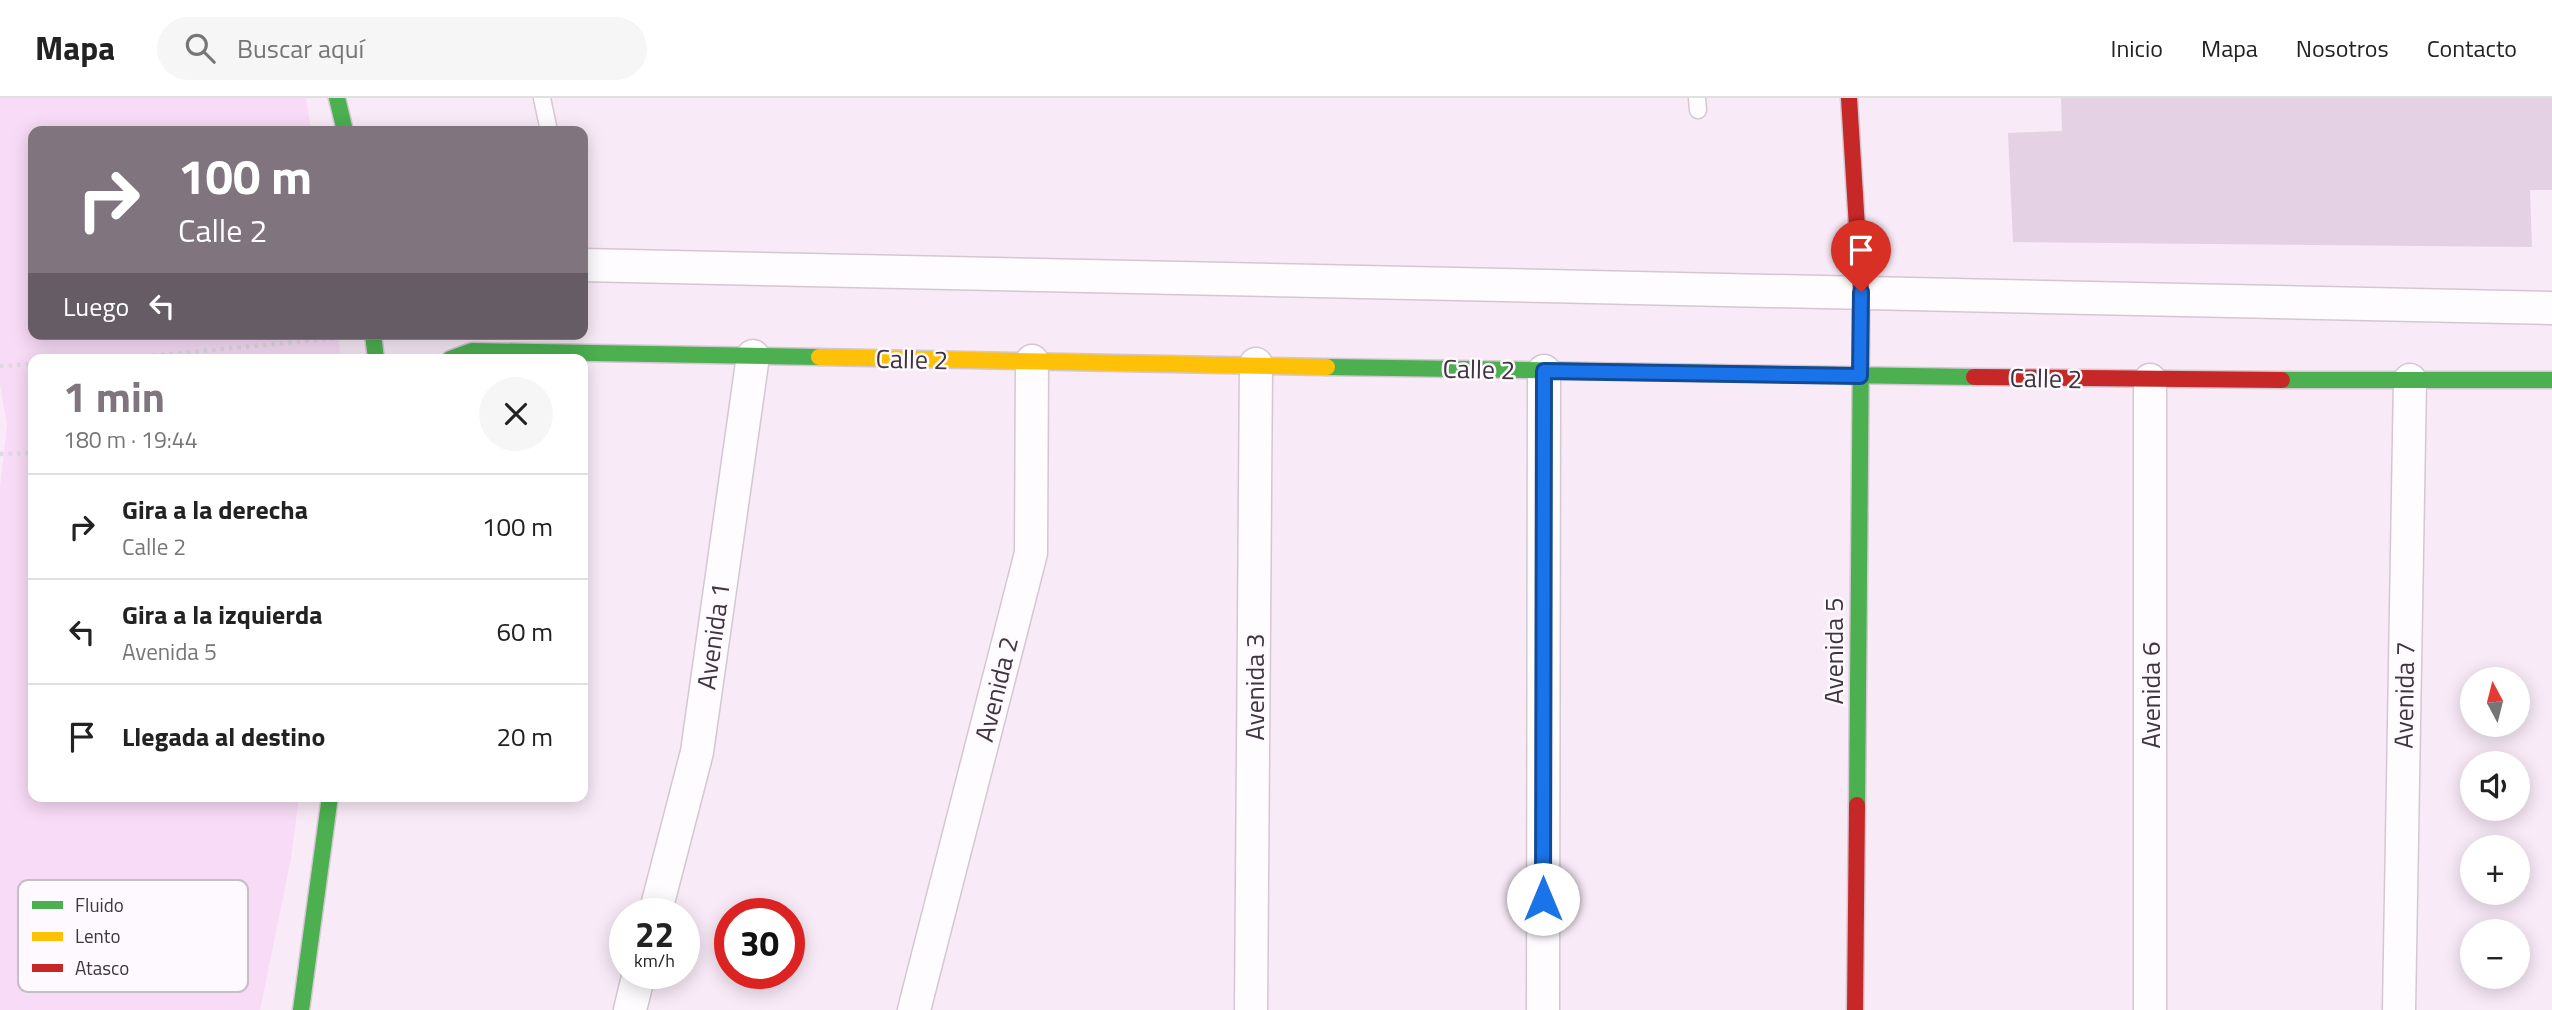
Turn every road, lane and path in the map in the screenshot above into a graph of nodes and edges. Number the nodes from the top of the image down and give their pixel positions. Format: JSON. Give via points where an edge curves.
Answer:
{"nodes":[{"id":1,"x":337,"y":98,"type":"edge"},
{"id":2,"x":542,"y":98,"type":"edge"},
{"id":3,"x":1849,"y":98,"type":"edge"},
{"id":4,"x":344,"y":126,"type":"edge"},
{"id":5,"x":548,"y":126,"type":"edge"},
{"id":6,"x":588,"y":265,"type":"edge"},
{"id":7,"x":1861,"y":292,"type":"junction"},
{"id":8,"x":2552,"y":308,"type":"edge"},
{"id":9,"x":310,"y":340,"type":"edge"},
{"id":10,"x":161,"y":354,"type":"edge"},
{"id":11,"x":464,"y":354,"type":"edge"},
{"id":12,"x":753,"y":356,"type":"junction"},
{"id":13,"x":1032,"y":361,"type":"junction"},
{"id":14,"x":28,"y":364,"type":"edge"},
{"id":15,"x":1256,"y":364,"type":"junction"},
{"id":16,"x":0,"y":366,"type":"edge"},
{"id":17,"x":1544,"y":371,"type":"junction"},
{"id":18,"x":1860,"y":376,"type":"junction"},
{"id":19,"x":2150,"y":380,"type":"junction"},
{"id":20,"x":2410,"y":380,"type":"junction"},
{"id":21,"x":2552,"y":380,"type":"edge"},
{"id":22,"x":28,"y":453,"type":"edge"},
{"id":23,"x":0,"y":454,"type":"edge"},
{"id":24,"x":329,"y":802,"type":"edge"},
{"id":25,"x":659,"y":898,"type":"edge"},
{"id":26,"x":635,"y":989,"type":"edge"},
{"id":27,"x":301,"y":1010,"type":"edge"},
{"id":28,"x":630,"y":1010,"type":"edge"},
{"id":29,"x":914,"y":1010,"type":"edge"},
{"id":30,"x":1251,"y":1010,"type":"edge"},
{"id":31,"x":1543,"y":1010,"type":"edge"},
{"id":32,"x":1855,"y":1010,"type":"edge"},
{"id":33,"x":2150,"y":1010,"type":"edge"},
{"id":34,"x":2399,"y":1010,"type":"edge"}],
"edges":[{"from":1,"to":4,"type":"street"},
{"from":2,"to":5,"type":"lane"},
{"from":3,"to":7,"type":"street","name":"Avenida 5"},
{"from":6,"to":7,"type":"street"},
{"from":7,"to":8,"type":"street"},
{"from":7,"to":18,"type":"street","name":"Avenida 5"},
{"from":9,"to":10,"type":"path"},
{"from":11,"to":12,"type":"street","name":"Calle 2"},
{"from":12,"to":13,"type":"street","name":"Calle 2"},
{"from":12,"to":25,"type":"street","name":"Avenida 1","via":[[697,752]]},
{"from":13,"to":15,"type":"street","name":"Calle 2"},
{"from":13,"to":29,"type":"street","name":"Avenida 2","via":[[1031,553]]},
{"from":14,"to":16,"type":"path"},
{"from":15,"to":17,"type":"street","name":"Calle 2"},
{"from":15,"to":30,"type":"street","name":"Avenida 3"},
{"from":17,"to":18,"type":"street","name":"Calle 2"},
{"from":17,"to":31,"type":"street"},
{"from":18,"to":19,"type":"street","name":"Calle 2"},
{"from":18,"to":32,"type":"street","name":"Avenida 5"},
{"from":19,"to":20,"type":"street","name":"Calle 2"},
{"from":19,"to":33,"type":"street","name":"Avenida 6"},
{"from":20,"to":21,"type":"street","name":"Calle 2"},
{"from":20,"to":34,"type":"street","name":"Avenida 7"},
{"from":22,"to":23,"type":"path"},
{"from":24,"to":27,"type":"street"},
{"from":26,"to":28,"type":"street"}]}
